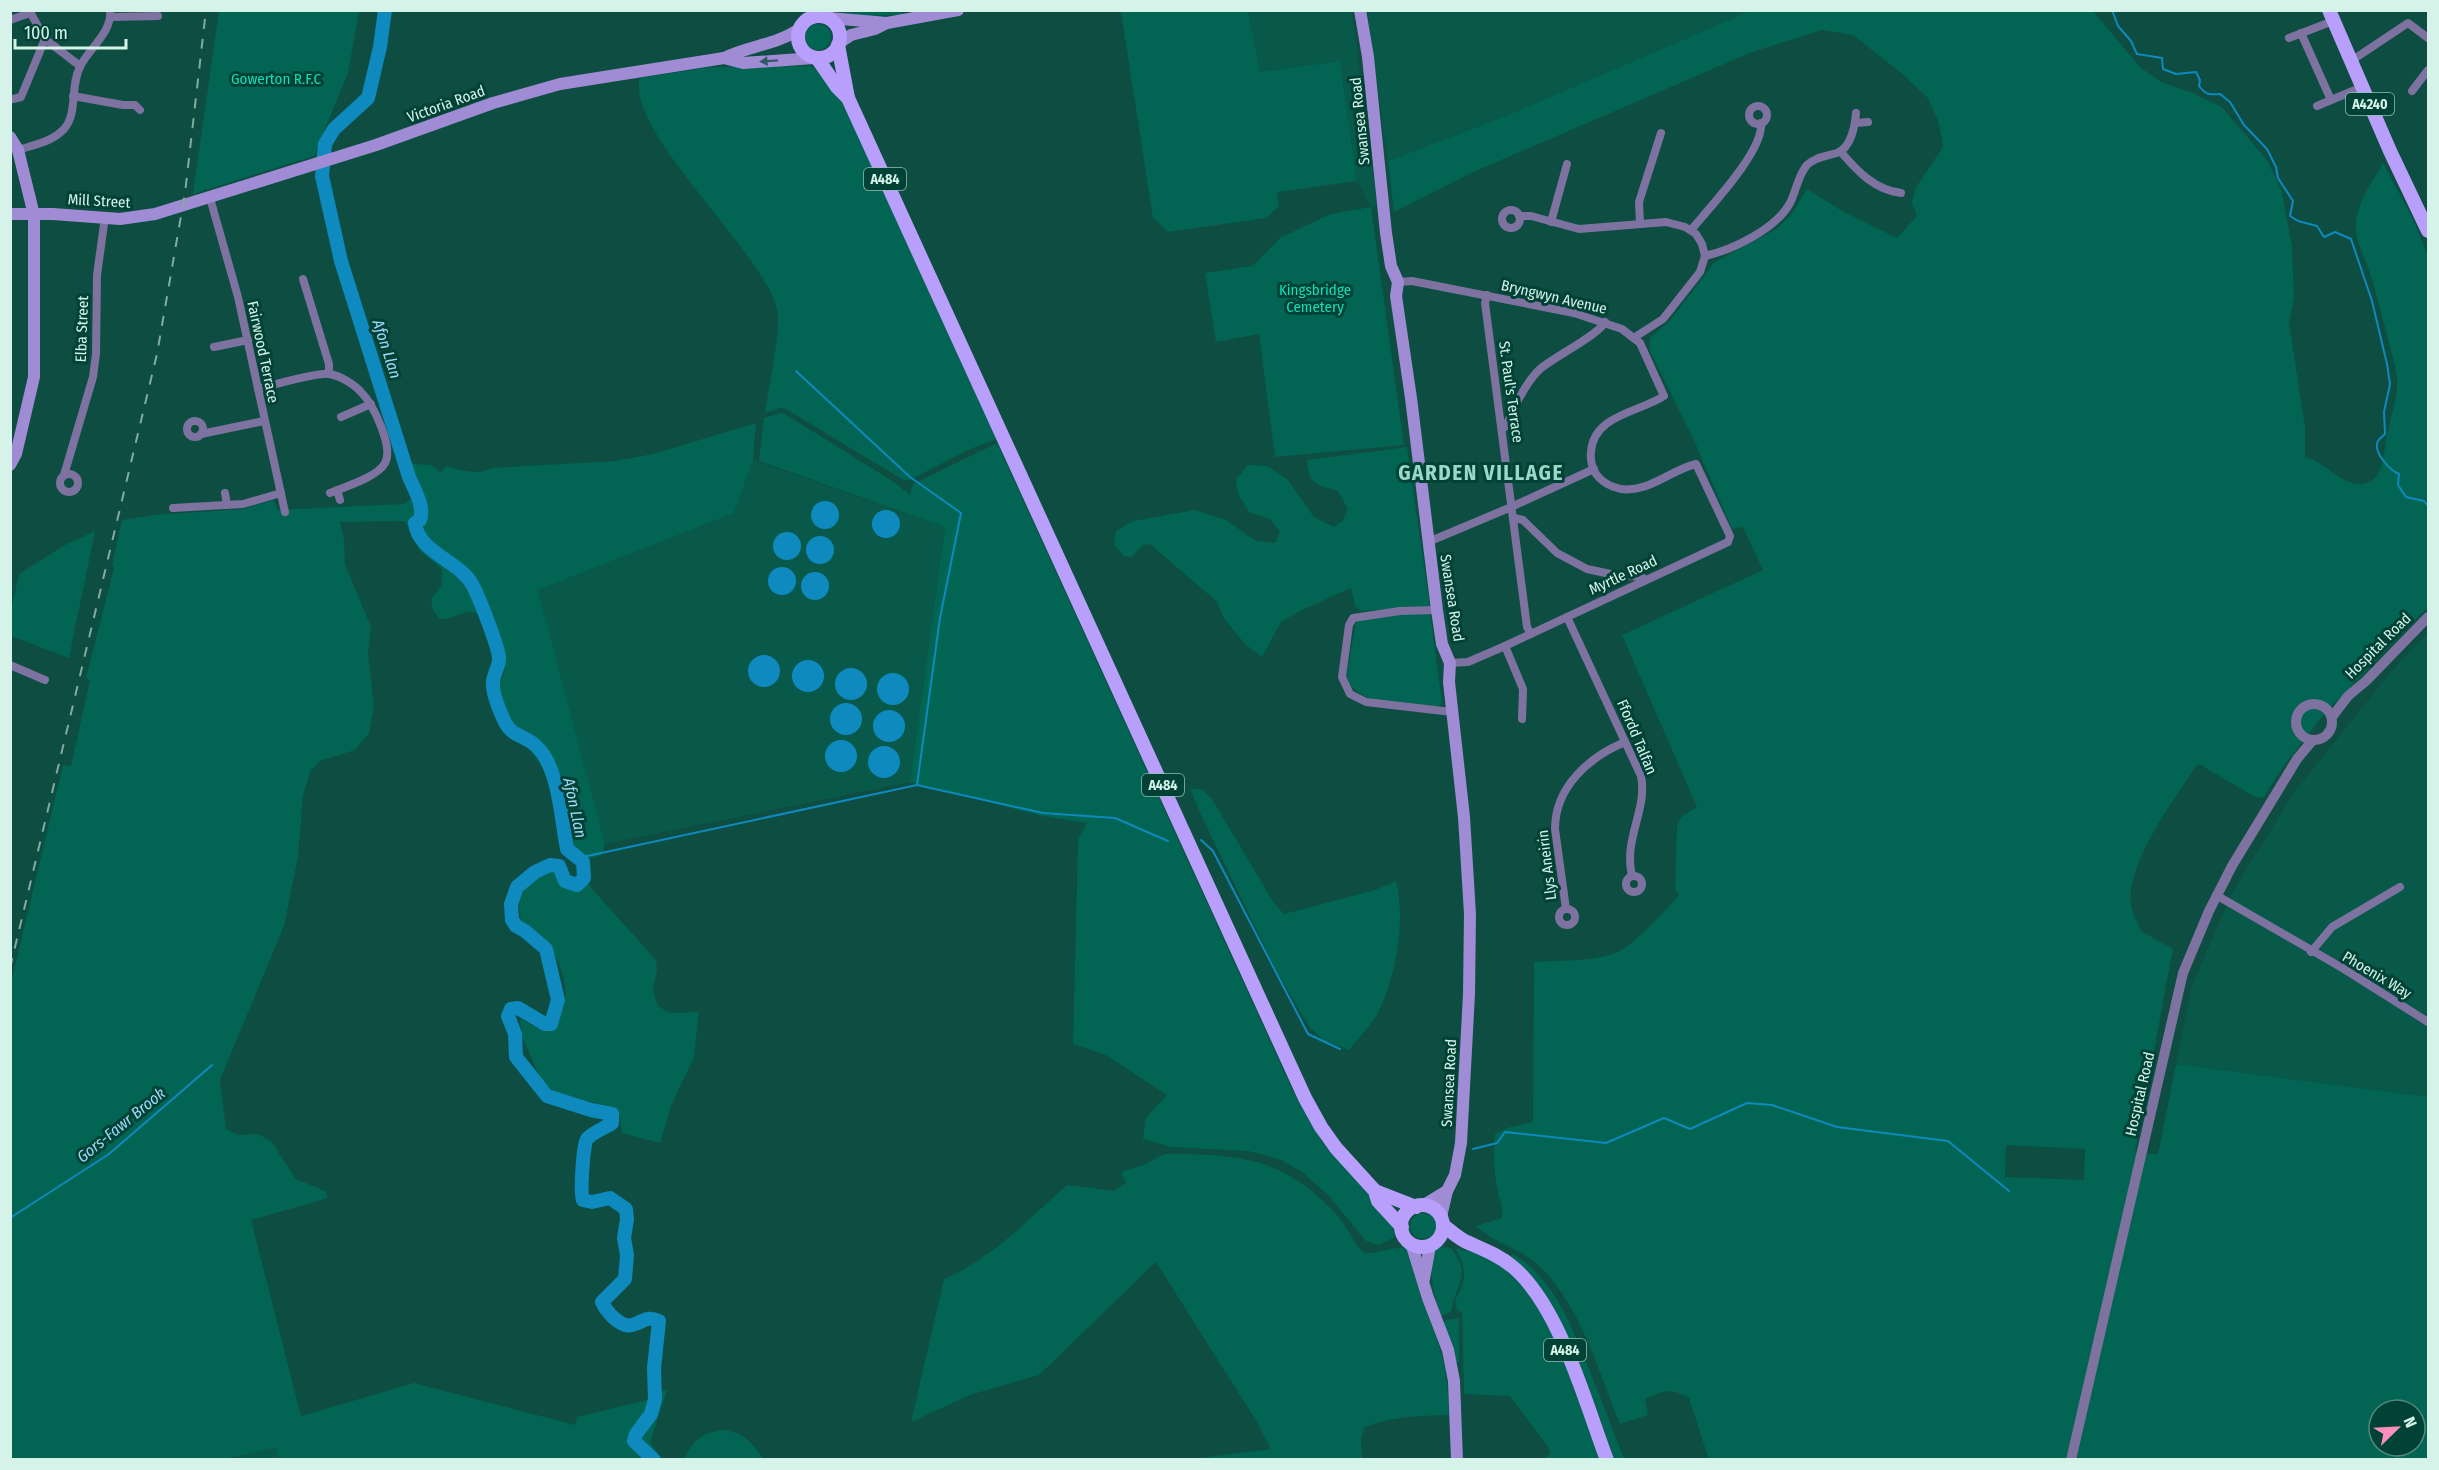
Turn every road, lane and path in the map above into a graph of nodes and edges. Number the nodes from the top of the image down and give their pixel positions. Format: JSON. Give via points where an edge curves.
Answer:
{"nodes":[{"id":1,"x":796,"y":10,"type":"edge"},
{"id":2,"x":958,"y":10,"type":"edge"},
{"id":3,"x":1360,"y":10,"type":"edge"},
{"id":4,"x":29,"y":12,"type":"edge"},
{"id":5,"x":110,"y":14,"type":"edge"},
{"id":6,"x":154,"y":14,"type":"edge"},
{"id":7,"x":823,"y":15,"type":"edge"},
{"id":8,"x":2331,"y":16,"type":"edge"},
{"id":9,"x":10,"y":20,"type":"edge"},
{"id":10,"x":887,"y":23,"type":"junction"},
{"id":11,"x":799,"y":28,"type":"junction"},
{"id":12,"x":2301,"y":33,"type":"junction"},
{"id":13,"x":2289,"y":38,"type":"dead end"},
{"id":14,"x":2428,"y":38,"type":"edge"},
{"id":15,"x":45,"y":39,"type":"junction"},
{"id":16,"x":839,"y":44,"type":"junction"},
{"id":17,"x":724,"y":58,"type":"junction"},
{"id":18,"x":815,"y":58,"type":"junction"},
{"id":19,"x":2351,"y":61,"type":"junction"},
{"id":20,"x":80,"y":66,"type":"junction"},
{"id":21,"x":2428,"y":70,"type":"edge"},
{"id":22,"x":2362,"y":87,"type":"junction"},
{"id":23,"x":2412,"y":90,"type":"dead end"},
{"id":24,"x":74,"y":96,"type":"junction"},
{"id":25,"x":848,"y":98,"type":"junction"},
{"id":26,"x":20,"y":99,"type":"dead end"},
{"id":27,"x":2331,"y":100,"type":"junction"},
{"id":28,"x":138,"y":105,"type":"dead end"},
{"id":29,"x":2317,"y":106,"type":"dead end"},
{"id":30,"x":1856,"y":113,"type":"dead end"},
{"id":31,"x":1868,"y":122,"type":"dead end"},
{"id":32,"x":1761,"y":123,"type":"dead end"},
{"id":33,"x":1856,"y":123,"type":"junction"},
{"id":34,"x":1661,"y":134,"type":"dead end"},
{"id":35,"x":10,"y":137,"type":"edge"},
{"id":36,"x":18,"y":150,"type":"junction"},
{"id":37,"x":1841,"y":152,"type":"junction"},
{"id":38,"x":1567,"y":164,"type":"dead end"},
{"id":39,"x":1894,"y":194,"type":"dead end"},
{"id":40,"x":210,"y":198,"type":"junction"},
{"id":41,"x":185,"y":205,"type":"joint"},
{"id":42,"x":10,"y":214,"type":"edge"},
{"id":43,"x":34,"y":214,"type":"junction"},
{"id":44,"x":1520,"y":216,"type":"dead end"},
{"id":45,"x":105,"y":217,"type":"junction"},
{"id":46,"x":1551,"y":222,"type":"junction"},
{"id":47,"x":1640,"y":223,"type":"junction"},
{"id":48,"x":1691,"y":230,"type":"junction"},
{"id":49,"x":2428,"y":231,"type":"edge"},
{"id":50,"x":1705,"y":256,"type":"junction"},
{"id":51,"x":1398,"y":282,"type":"junction"},
{"id":52,"x":302,"y":286,"type":"dead end"},
{"id":53,"x":1487,"y":295,"type":"junction"},
{"id":54,"x":1605,"y":322,"type":"junction"},
{"id":55,"x":1635,"y":337,"type":"junction"},
{"id":56,"x":248,"y":340,"type":"junction"},
{"id":57,"x":214,"y":347,"type":"dead end"},
{"id":58,"x":329,"y":374,"type":"junction"},
{"id":59,"x":258,"y":388,"type":"junction"},
{"id":60,"x":371,"y":404,"type":"junction"},
{"id":61,"x":341,"y":417,"type":"dead end"},
{"id":62,"x":264,"y":421,"type":"junction"},
{"id":63,"x":1502,"y":429,"type":"junction"},
{"id":64,"x":201,"y":434,"type":"dead end"},
{"id":65,"x":10,"y":465,"type":"edge"},
{"id":66,"x":1594,"y":469,"type":"junction"},
{"id":67,"x":64,"y":475,"type":"dead end"},
{"id":68,"x":225,"y":493,"type":"dead end"},
{"id":69,"x":281,"y":493,"type":"junction"},
{"id":70,"x":340,"y":500,"type":"dead end"},
{"id":71,"x":227,"y":505,"type":"junction"},
{"id":72,"x":1512,"y":507,"type":"junction"},
{"id":73,"x":173,"y":508,"type":"dead end"},
{"id":74,"x":285,"y":512,"type":"dead end"},
{"id":75,"x":1514,"y":518,"type":"junction"},
{"id":76,"x":1428,"y":542,"type":"junction"},
{"id":77,"x":1646,"y":580,"type":"junction"},
{"id":78,"x":1437,"y":610,"type":"junction"},
{"id":79,"x":1567,"y":616,"type":"junction"},
{"id":80,"x":2428,"y":617,"type":"edge"},
{"id":81,"x":1530,"y":634,"type":"junction"},
{"id":82,"x":1505,"y":646,"type":"junction"},
{"id":83,"x":1450,"y":663,"type":"junction"},
{"id":84,"x":10,"y":664,"type":"edge"},
{"id":85,"x":45,"y":680,"type":"dead end"},
{"id":86,"x":2348,"y":696,"type":"junction"},
{"id":87,"x":2320,"y":705,"type":"junction"},
{"id":88,"x":1452,"y":712,"type":"junction"},
{"id":89,"x":2332,"y":717,"type":"junction"},
{"id":90,"x":1522,"y":719,"type":"dead end"},
{"id":91,"x":2298,"y":730,"type":"junction"},
{"id":92,"x":2312,"y":741,"type":"junction"},
{"id":93,"x":1625,"y":742,"type":"junction"},
{"id":94,"x":2297,"y":759,"type":"junction"},
{"id":95,"x":1632,"y":876,"type":"dead end"},
{"id":96,"x":2400,"y":887,"type":"dead end"},
{"id":97,"x":2216,"y":895,"type":"junction"},
{"id":98,"x":1566,"y":909,"type":"dead end"},
{"id":99,"x":2311,"y":952,"type":"junction"},
{"id":100,"x":2428,"y":1022,"type":"edge"},
{"id":101,"x":1375,"y":1191,"type":"junction"},
{"id":102,"x":1448,"y":1191,"type":"junction"},
{"id":103,"x":1420,"y":1206,"type":"junction"},
{"id":104,"x":1442,"y":1221,"type":"junction"},
{"id":105,"x":1402,"y":1227,"type":"junction"},
{"id":106,"x":1467,"y":1242,"type":"junction"},
{"id":107,"x":1411,"y":1243,"type":"junction"},
{"id":108,"x":1434,"y":1243,"type":"junction"},
{"id":109,"x":1424,"y":1280,"type":"junction"},
{"id":110,"x":1457,"y":1460,"type":"edge"},
{"id":111,"x":1607,"y":1460,"type":"edge"},
{"id":112,"x":2071,"y":1460,"type":"edge"}],
"edges":[{"from":1,"to":11,"type":"main road"},
{"from":2,"to":10,"type":"main road"},
{"from":3,"to":51,"type":"main road","name":"Swansea Road","via":[[1391,266]]},
{"from":4,"to":9,"type":"street"},
{"from":4,"to":15,"type":"street"},
{"from":5,"to":6,"type":"street"},
{"from":5,"to":20,"type":"street","via":[[94,49]]},
{"from":7,"to":10,"type":"main road"},
{"from":7,"to":11,"type":"main road","via":[[809,18]]},
{"from":7,"to":16,"type":"main road","via":[[838,28]]},
{"from":8,"to":12,"type":"street"},
{"from":8,"to":19,"type":"main road","number":"A4240"},
{"from":10,"to":16,"type":"main road","via":[[851,35]]},
{"from":11,"to":17,"type":"main road","name":"Victoria Road","via":[[780,40]]},
{"from":11,"to":18,"type":"main road","via":[[800,46]]},
{"from":12,"to":13,"type":"street"},
{"from":12,"to":27,"type":"street"},
{"from":14,"to":19,"type":"street","via":[[2409,22]]},
{"from":15,"to":20,"type":"street"},
{"from":15,"to":26,"type":"street"},
{"from":16,"to":18,"type":"main road","via":[[828,56]]},
{"from":16,"to":25,"type":"main road","number":"A484"},
{"from":18,"to":17,"type":"main road","name":"Victoria Road","one_way":true,"via":[[743,63]]},
{"from":17,"to":40,"type":"main road","name":"Victoria Road","via":[[560,84]]},
{"from":18,"to":25,"type":"main road","number":"A484"},
{"from":19,"to":22,"type":"main road","number":"A4240"},
{"from":20,"to":24,"type":"street"},
{"from":21,"to":23,"type":"street"},
{"from":22,"to":27,"type":"street"},
{"from":22,"to":49,"type":"main road","number":"A4240"},
{"from":24,"to":28,"type":"street"},
{"from":24,"to":36,"type":"street","via":[[66,127],[54,138]]},
{"from":25,"to":101,"type":"main road","number":"A484","via":[[1305,1098],[1336,1148]]},
{"from":27,"to":29,"type":"street"},
{"from":30,"to":33,"type":"street"},
{"from":31,"to":33,"type":"street"},
{"from":32,"to":48,"type":"street","via":[[1760,140],[1749,159]]},
{"from":33,"to":37,"type":"street"},
{"from":34,"to":47,"type":"street","via":[[1654,142],[1639,202]]},
{"from":35,"to":36,"type":"main road"},
{"from":36,"to":43,"type":"main road"},
{"from":37,"to":39,"type":"street","via":[[1869,181]]},
{"from":37,"to":50,"type":"street","via":[[1808,165],[1782,216],[1735,248]]},
{"from":38,"to":46,"type":"street"},
{"from":40,"to":41,"type":"main road","name":"Victoria Road"},
{"from":40,"to":56,"type":"street","name":"Fairwood Terrace"},
{"from":41,"to":45,"type":"main road","name":"Mill Street","via":[[132,219]]},
{"from":42,"to":43,"type":"main road","name":"Mill Street"},
{"from":43,"to":45,"type":"main road","name":"Mill Street"},
{"from":43,"to":65,"type":"main road","via":[[34,377]]},
{"from":44,"to":46,"type":"street"},
{"from":45,"to":67,"type":"street","name":"Elba Street","via":[[97,275],[93,377]]},
{"from":46,"to":47,"type":"street","via":[[1579,229]]},
{"from":47,"to":48,"type":"street","via":[[1666,222]]},
{"from":48,"to":50,"type":"street","via":[[1700,239]]},
{"from":50,"to":55,"type":"street","via":[[1700,272],[1664,319]]},
{"from":51,"to":53,"type":"street","name":"Bryngwyn Avenue","via":[[1412,281]]},
{"from":51,"to":76,"type":"main road","name":"Swansea Road","via":[[1396,296]]},
{"from":52,"to":58,"type":"street"},
{"from":53,"to":54,"type":"street","name":"Bryngwyn Avenue"},
{"from":53,"to":63,"type":"street","name":"St. Paul's Terrace"},
{"from":54,"to":55,"type":"street","name":"Bryngwyn Avenue"},
{"from":54,"to":63,"type":"street","via":[[1600,330],[1539,370]]},
{"from":55,"to":66,"type":"street","via":[[1664,396],[1604,426],[1592,444]]},
{"from":56,"to":57,"type":"street"},
{"from":56,"to":59,"type":"street","name":"Fairwood Terrace"},
{"from":58,"to":59,"type":"street"},
{"from":58,"to":60,"type":"street","via":[[347,381]]},
{"from":59,"to":62,"type":"street","name":"Fairwood Terrace"},
{"from":60,"to":61,"type":"street"},
{"from":60,"to":70,"type":"street","via":[[388,451],[386,463],[378,472],[333,492]]},
{"from":62,"to":64,"type":"street"},
{"from":62,"to":69,"type":"street","name":"Fairwood Terrace"},
{"from":63,"to":72,"type":"street","name":"St. Paul's Terrace"},
{"from":66,"to":72,"type":"street"},
{"from":66,"to":77,"type":"street","name":"Myrtle Road","via":[[1608,484],[1630,490],[1696,464],[1730,540]]},
{"from":68,"to":71,"type":"street"},
{"from":69,"to":71,"type":"street"},
{"from":69,"to":74,"type":"street","name":"Fairwood Terrace"},
{"from":71,"to":73,"type":"street"},
{"from":72,"to":75,"type":"street","name":"St. Paul's Terrace"},
{"from":72,"to":76,"type":"street"},
{"from":75,"to":77,"type":"street","via":[[1523,520],[1557,553],[1580,566]]},
{"from":75,"to":81,"type":"street","name":"St. Paul's Terrace"},
{"from":76,"to":78,"type":"main road","name":"Swansea Road"},
{"from":77,"to":79,"type":"street","name":"Myrtle Road"},
{"from":78,"to":83,"type":"main road","name":"Swansea Road","via":[[1442,644]]},
{"from":78,"to":88,"type":"street","via":[[1353,618],[1342,677],[1350,694],[1366,702]]},
{"from":79,"to":81,"type":"street","name":"Myrtle Road"},
{"from":79,"to":93,"type":"street","name":"Ffordd Talfan"},
{"from":80,"to":86,"type":"street","name":"Hospital Road"},
{"from":81,"to":82,"type":"street","name":"Myrtle Road"},
{"from":82,"to":83,"type":"street","name":"Myrtle Road","via":[[1468,662]]},
{"from":82,"to":90,"type":"street","via":[[1523,689]]},
{"from":83,"to":88,"type":"main road","name":"Swansea Road"},
{"from":84,"to":85,"type":"street"},
{"from":86,"to":87,"type":"street","name":"Hospital Road"},
{"from":86,"to":89,"type":"street","name":"Hospital Road"},
{"from":87,"to":89,"type":"street"},
{"from":87,"to":91,"type":"street","via":[[2302,708],[2296,718]]},
{"from":88,"to":102,"type":"main road","name":"Swansea Road","via":[[1464,817],[1470,926],[1461,1143]]},
{"from":89,"to":92,"type":"street","via":[[2328,734]]},
{"from":91,"to":92,"type":"street"},
{"from":91,"to":94,"type":"street","name":"Hospital Road"},
{"from":92,"to":94,"type":"street","name":"Hospital Road"},
{"from":93,"to":95,"type":"street","name":"Ffordd Talfan","via":[[1643,789],[1630,849]]},
{"from":93,"to":98,"type":"street","name":"Llys Aneirin","via":[[1585,766],[1560,800],[1555,829]]},
{"from":94,"to":97,"type":"street","name":"Hospital Road"},
{"from":96,"to":99,"type":"street","via":[[2332,927]]},
{"from":97,"to":99,"type":"street","name":"Phoenix Way"},
{"from":97,"to":112,"type":"street","name":"Hospital Road","via":[[2183,973]]},
{"from":99,"to":100,"type":"street","name":"Phoenix Way"},
{"from":101,"to":103,"type":"main road","number":"A484"},
{"from":101,"to":105,"type":"main road","number":"A484","via":[[1378,1201]]},
{"from":102,"to":103,"type":"main road"},
{"from":102,"to":104,"type":"main road","name":"Swansea Road"},
{"from":103,"to":104,"type":"main road","number":"A484","via":[[1436,1211]]},
{"from":103,"to":105,"type":"main road","via":[[1404,1216]]},
{"from":104,"to":106,"type":"main road","number":"A484"},
{"from":104,"to":108,"type":"main road"},
{"from":105,"to":107,"type":"main road","number":"A484"},
{"from":106,"to":108,"type":"main road","number":"A484"},
{"from":106,"to":111,"type":"main road","number":"A484","via":[[1511,1265],[1541,1299],[1556,1326]]},
{"from":107,"to":108,"type":"main road","number":"A484"},
{"from":107,"to":109,"type":"main road"},
{"from":108,"to":109,"type":"main road"},
{"from":109,"to":110,"type":"main road","via":[[1454,1381]]}]}
